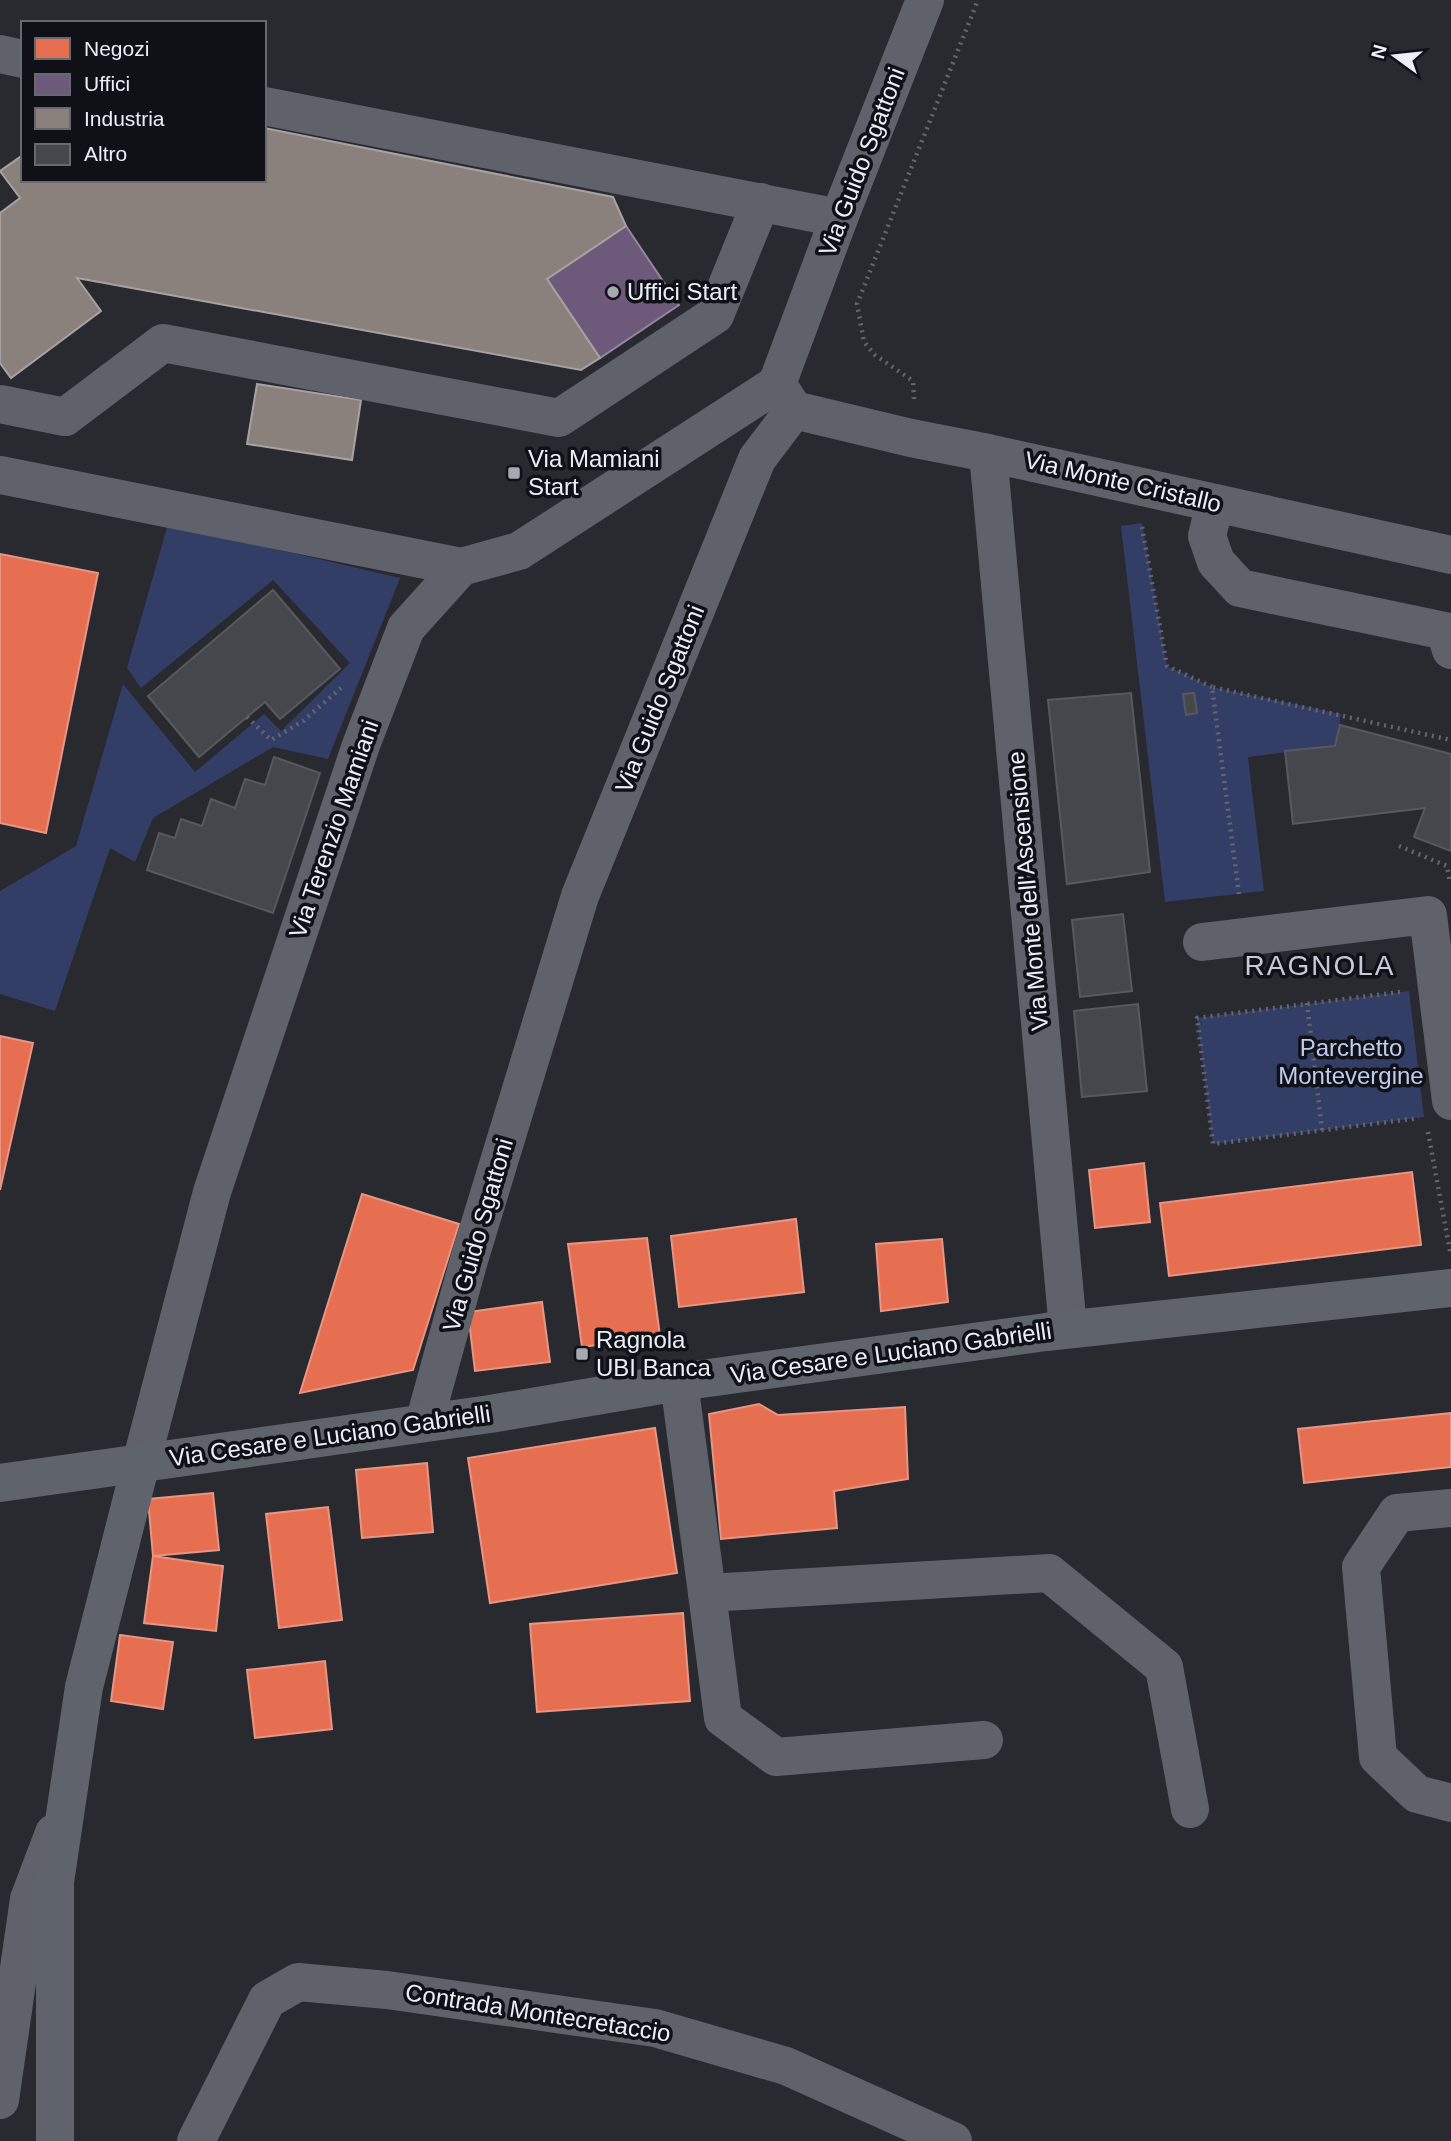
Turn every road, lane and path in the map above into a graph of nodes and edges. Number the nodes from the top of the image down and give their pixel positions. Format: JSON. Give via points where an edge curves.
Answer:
{"nodes":[{"id":1,"x":925,"y":0,"type":"edge"},
{"id":2,"x":978,"y":0,"type":"edge"},
{"id":3,"x":0,"y":54,"type":"edge"},
{"id":4,"x":21,"y":59,"type":"edge"},
{"id":5,"x":266,"y":106,"type":"edge"},
{"id":6,"x":761,"y":202,"type":"junction"},
{"id":7,"x":839,"y":218,"type":"junction"},
{"id":8,"x":786,"y":397,"type":"junction"},
{"id":9,"x":0,"y":404,"type":"edge"},
{"id":10,"x":911,"y":438,"type":"junction"},
{"id":11,"x":988,"y":453,"type":"junction"},
{"id":12,"x":0,"y":475,"type":"edge"},
{"id":13,"x":1214,"y":503,"type":"junction"},
{"id":14,"x":1142,"y":523,"type":"dead end"},
{"id":15,"x":1451,"y":555,"type":"edge"},
{"id":16,"x":461,"y":567,"type":"junction"},
{"id":17,"x":1451,"y":650,"type":"edge"},
{"id":18,"x":1212,"y":687,"type":"junction"},
{"id":19,"x":348,"y":690,"type":"dead end"},
{"id":20,"x":247,"y":717,"type":"dead end"},
{"id":21,"x":1451,"y":740,"type":"edge"},
{"id":22,"x":1399,"y":846,"type":"dead end"},
{"id":23,"x":1239,"y":894,"type":"dead end"},
{"id":24,"x":1451,"y":895,"type":"edge"},
{"id":25,"x":1202,"y":942,"type":"dead end"},
{"id":26,"x":1409,"y":991,"type":"dead end"},
{"id":27,"x":1307,"y":1003,"type":"junction"},
{"id":28,"x":1434,"y":1116,"type":"edge"},
{"id":29,"x":1322,"y":1130,"type":"junction"},
{"id":30,"x":1451,"y":1259,"type":"edge"},
{"id":31,"x":1451,"y":1288,"type":"edge"},
{"id":32,"x":1068,"y":1329,"type":"junction"},
{"id":33,"x":679,"y":1382,"type":"junction"},
{"id":34,"x":424,"y":1423,"type":"junction"},
{"id":35,"x":141,"y":1463,"type":"junction"},
{"id":36,"x":0,"y":1483,"type":"edge"},
{"id":37,"x":1451,"y":1508,"type":"edge"},
{"id":38,"x":707,"y":1593,"type":"junction"},
{"id":39,"x":984,"y":1740,"type":"dead end"},
{"id":40,"x":1451,"y":1775,"type":"edge"},
{"id":41,"x":1401,"y":1778,"type":"junction"},
{"id":42,"x":68,"y":1796,"type":"junction"},
{"id":43,"x":1451,"y":1803,"type":"edge"},
{"id":44,"x":1190,"y":1810,"type":"dead end"},
{"id":45,"x":0,"y":2101,"type":"edge"},
{"id":46,"x":55,"y":2141,"type":"edge"},
{"id":47,"x":196,"y":2141,"type":"edge"},
{"id":48,"x":953,"y":2141,"type":"edge"}],
"edges":[{"from":1,"to":7,"type":"street","name":"Via Guido Sgattoni"},
{"from":2,"to":10,"type":"path","via":[[857,304],[864,342],[913,381]]},
{"from":3,"to":4,"type":"street"},
{"from":5,"to":6,"type":"street"},
{"from":6,"to":7,"type":"street"},
{"from":6,"to":9,"type":"street","via":[[715,315],[559,418],[163,343],[65,417]]},
{"from":7,"to":8,"type":"street","name":"Via Guido Sgattoni"},
{"from":8,"to":10,"type":"street","name":"Via Monte Cristallo"},
{"from":8,"to":16,"type":"street","via":[[519,551]]},
{"from":8,"to":34,"type":"street","name":"Via Guido Sgattoni","via":[[580,896]]},
{"from":10,"to":11,"type":"street","name":"Via Monte Cristallo"},
{"from":11,"to":13,"type":"street","name":"Via Monte Cristallo"},
{"from":11,"to":32,"type":"street","name":"Via Monte dell'Ascensione"},
{"from":12,"to":16,"type":"street"},
{"from":13,"to":15,"type":"street","name":"Via Monte Cristallo"},
{"from":13,"to":17,"type":"street","via":[[1207,536],[1216,562],[1240,588],[1445,631]]},
{"from":14,"to":18,"type":"path","via":[[1167,666]]},
{"from":16,"to":35,"type":"street","name":"Via Terenzio Mamiani","via":[[407,628],[361,746],[212,1192]]},
{"from":18,"to":21,"type":"path"},
{"from":18,"to":23,"type":"path"},
{"from":19,"to":20,"type":"path","via":[[340,688],[303,721],[271,740]]},
{"from":22,"to":24,"type":"path","via":[[1447,866]]},
{"from":25,"to":28,"type":"street","via":[[1428,915]]},
{"from":26,"to":27,"type":"path"},
{"from":27,"to":29,"type":"path"},
{"from":27,"to":29,"type":"path","via":[[1197,1018],[1213,1144]]},
{"from":28,"to":29,"type":"path"},
{"from":28,"to":30,"type":"path","via":[[1434,1152]]},
{"from":31,"to":32,"type":"main road","name":"Via Cesare e Luciano Gabrielli"},
{"from":32,"to":33,"type":"main road","name":"Via Cesare e Luciano Gabrielli"},
{"from":33,"to":34,"type":"main road","name":"Via Cesare e Luciano Gabrielli"},
{"from":33,"to":38,"type":"street"},
{"from":34,"to":35,"type":"main road","name":"Via Cesare e Luciano Gabrielli"},
{"from":35,"to":36,"type":"main road","name":"Via Cesare e Luciano Gabrielli"},
{"from":35,"to":42,"type":"main road","via":[[84,1687]]},
{"from":37,"to":41,"type":"street","via":[[1397,1513],[1361,1567],[1378,1757]]},
{"from":38,"to":39,"type":"street","via":[[723,1718],[776,1757]]},
{"from":38,"to":44,"type":"street","via":[[1049,1573],[1164,1667]]},
{"from":40,"to":41,"type":"street","via":[[1433,1785]]},
{"from":41,"to":43,"type":"street","via":[[1417,1794]]},
{"from":42,"to":45,"type":"street","via":[[29,1899]]},
{"from":42,"to":46,"type":"main road","via":[[55,1882]]},
{"from":47,"to":48,"type":"street","name":"Contrada Montecretaccio","via":[[267,2000],[298,1982],[655,2028],[786,2066]]}]}
